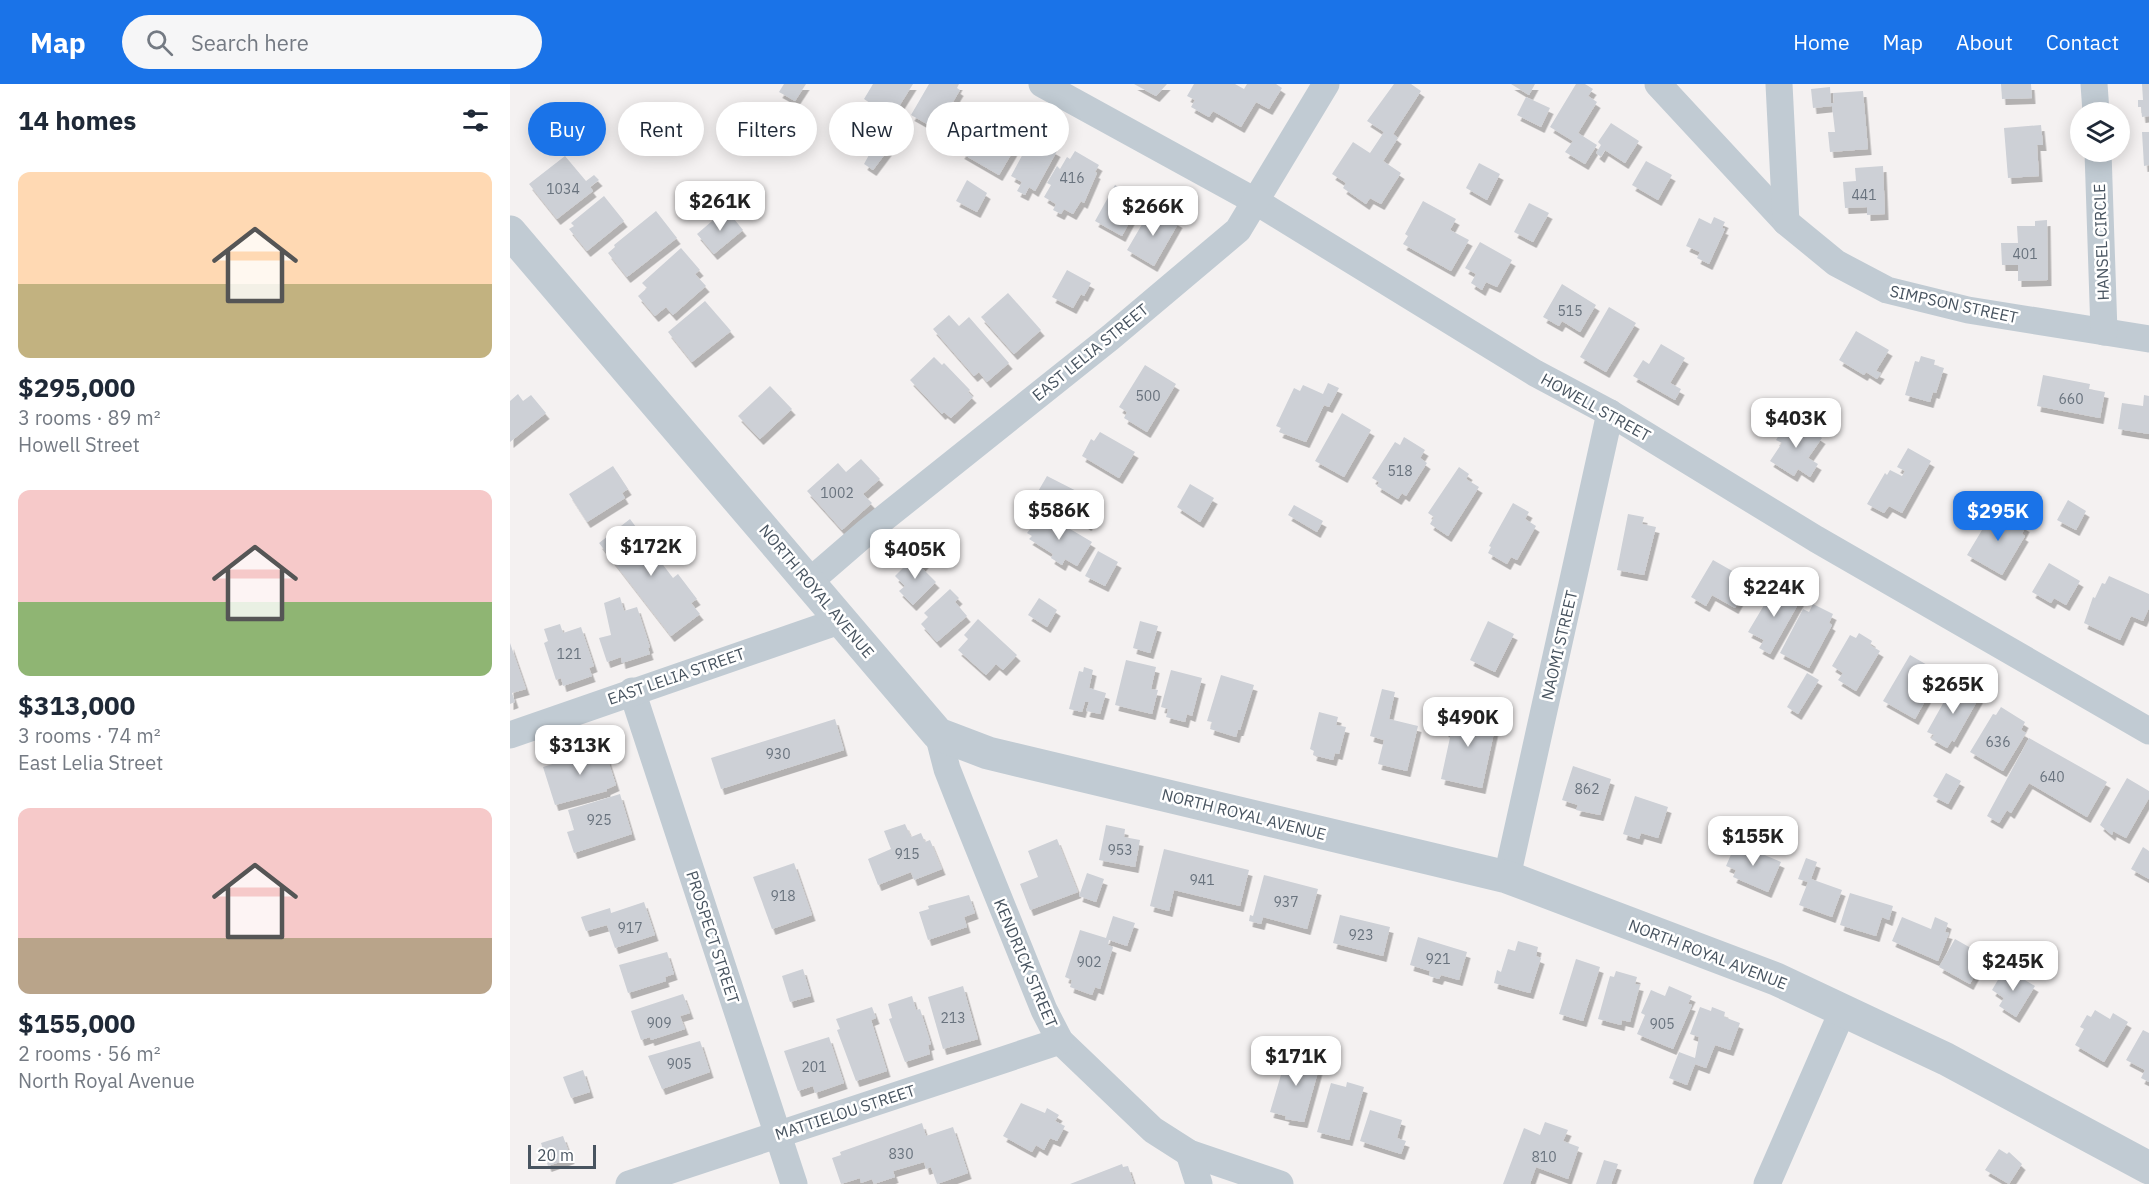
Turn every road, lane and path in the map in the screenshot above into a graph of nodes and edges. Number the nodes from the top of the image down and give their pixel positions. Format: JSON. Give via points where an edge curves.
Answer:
{"nodes":[{"id":1,"x":1042,"y":84,"type":"edge"},
{"id":2,"x":1326,"y":84,"type":"edge"},
{"id":3,"x":1658,"y":84,"type":"edge"},
{"id":4,"x":1779,"y":84,"type":"edge"},
{"id":5,"x":2094,"y":84,"type":"edge"},
{"id":6,"x":2095,"y":102,"type":"edge"},
{"id":7,"x":2098,"y":162,"type":"edge"},
{"id":8,"x":1255,"y":201,"type":"junction"},
{"id":9,"x":1786,"y":222,"type":"junction"},
{"id":10,"x":510,"y":232,"type":"edge"},
{"id":11,"x":2104,"y":332,"type":"junction"},
{"id":12,"x":2149,"y":339,"type":"edge"},
{"id":13,"x":1611,"y":413,"type":"junction"},
{"id":14,"x":809,"y":582,"type":"junction"},
{"id":15,"x":842,"y":620,"type":"junction"},
{"id":16,"x":632,"y":691,"type":"junction"},
{"id":17,"x":2149,"y":731,"type":"edge"},
{"id":18,"x":938,"y":734,"type":"junction"},
{"id":19,"x":510,"y":735,"type":"edge"},
{"id":20,"x":1506,"y":877,"type":"junction"},
{"id":21,"x":1843,"y":1010,"type":"junction"},
{"id":22,"x":1060,"y":1041,"type":"junction"},
{"id":23,"x":777,"y":1135,"type":"junction"},
{"id":24,"x":1189,"y":1153,"type":"junction"},
{"id":25,"x":2149,"y":1168,"type":"edge"},
{"id":26,"x":629,"y":1184,"type":"edge"},
{"id":27,"x":794,"y":1184,"type":"edge"},
{"id":28,"x":1199,"y":1184,"type":"edge"},
{"id":29,"x":1280,"y":1184,"type":"edge"},
{"id":30,"x":1767,"y":1184,"type":"edge"}],
"edges":[{"from":1,"to":8,"type":"street","name":"HOWELL STREET"},
{"from":2,"to":8,"type":"street","name":"EAST LELIA STREET"},
{"from":3,"to":9,"type":"street","name":"SIMPSON STREET"},
{"from":4,"to":9,"type":"street"},
{"from":5,"to":6,"type":"street"},
{"from":7,"to":11,"type":"street","name":"HANSEL CIRCLE"},
{"from":8,"to":13,"type":"street","name":"HOWELL STREET","via":[[1535,373]]},
{"from":8,"to":14,"type":"street","name":"EAST LELIA STREET","via":[[1238,230]]},
{"from":9,"to":11,"type":"street","name":"SIMPSON STREET","via":[[1836,263],[1887,290],[1968,310]]},
{"from":10,"to":14,"type":"street","name":"NORTH ROYAL AVENUE"},
{"from":11,"to":12,"type":"street","name":"SIMPSON STREET"},
{"from":13,"to":17,"type":"street","name":"HOWELL STREET","via":[[1816,539]]},
{"from":13,"to":20,"type":"street","name":"NAOMI STREET"},
{"from":14,"to":15,"type":"street","name":"NORTH ROYAL AVENUE"},
{"from":15,"to":16,"type":"street","name":"EAST LELIA STREET"},
{"from":15,"to":18,"type":"street","name":"NORTH ROYAL AVENUE"},
{"from":16,"to":19,"type":"street","name":"EAST LELIA STREET"},
{"from":16,"to":23,"type":"street","name":"PROSPECT STREET"},
{"from":18,"to":20,"type":"street","name":"NORTH ROYAL AVENUE","via":[[987,753]]},
{"from":18,"to":22,"type":"street","name":"KENDRICK STREET","via":[[960,802]]},
{"from":20,"to":21,"type":"street","name":"NORTH ROYAL AVENUE","via":[[1776,979]]},
{"from":21,"to":25,"type":"street","name":"NORTH ROYAL AVENUE","via":[[1946,1059]]},
{"from":21,"to":30,"type":"street"},
{"from":22,"to":23,"type":"street","name":"MATTIELOU STREET"},
{"from":22,"to":24,"type":"street","name":"KENDRICK STREET","via":[[1153,1130]]},
{"from":23,"to":26,"type":"street","name":"MATTIELOU STREET"},
{"from":23,"to":27,"type":"street","name":"PROSPECT STREET"},
{"from":24,"to":28,"type":"street"},
{"from":24,"to":29,"type":"street","name":"KENDRICK STREET"}]}
